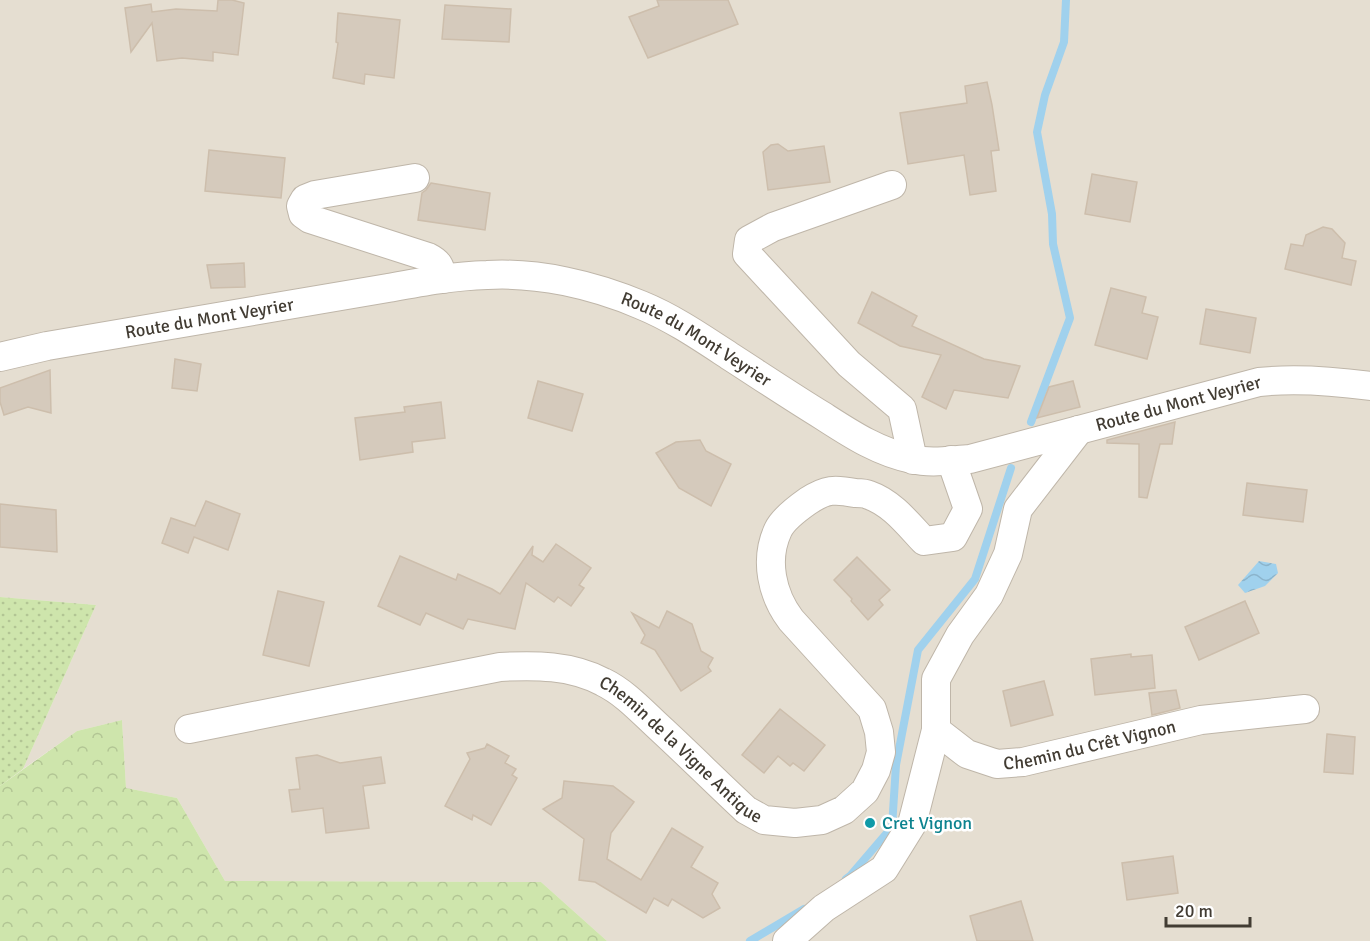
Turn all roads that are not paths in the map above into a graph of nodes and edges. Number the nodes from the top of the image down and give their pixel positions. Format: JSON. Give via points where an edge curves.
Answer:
{"nodes":[{"id":1,"x":415,"y":178,"type":"dead end"},
{"id":2,"x":892,"y":184,"type":"dead end"},
{"id":3,"x":443,"y":279,"type":"junction"},
{"id":4,"x":0,"y":357,"type":"edge"},
{"id":5,"x":1370,"y":386,"type":"edge"},
{"id":6,"x":1078,"y":430,"type":"junction"},
{"id":7,"x":913,"y":460,"type":"junction"},
{"id":8,"x":951,"y":460,"type":"junction"},
{"id":9,"x":1305,"y":710,"type":"dead end"},
{"id":10,"x":189,"y":729,"type":"dead end"},
{"id":11,"x":936,"y":730,"type":"junction"},
{"id":12,"x":787,"y":941,"type":"edge"}],
"edges":[{"from":1,"to":3,"type":"street","via":[[315,195],[305,199],[301,206],[303,214],[428,257],[439,265]]},
{"from":2,"to":7,"type":"street","via":[[773,227],[749,240],[747,254],[849,364],[902,409]]},
{"from":3,"to":4,"type":"street","name":"Route du Mont Veyrier"},
{"from":3,"to":7,"type":"street","name":"Route du Mont Veyrier","via":[[529,276],[592,288],[641,305],[703,338],[870,445]]},
{"from":5,"to":6,"type":"street","name":"Route du Mont Veyrier","via":[[1259,382]]},
{"from":6,"to":8,"type":"street","name":"Route du Mont Veyrier","via":[[970,459]]},
{"from":6,"to":11,"type":"street","via":[[1018,509],[1008,554],[989,595],[960,635],[936,679]]},
{"from":7,"to":8,"type":"street","name":"Route du Mont Veyrier"},
{"from":8,"to":10,"type":"street","name":"Chemin de la Vigne Antique","via":[[968,509],[953,537],[924,541],[895,509],[869,495],[835,490],[796,509],[778,528],[771,570],[784,611],[872,709],[879,732],[881,752],[865,790],[844,810],[822,820],[795,824],[764,820],[746,810],[628,699],[603,682],[555,667],[500,667]]},
{"from":9,"to":11,"type":"street","name":"Chemin du Crêt Vignon","via":[[1201,720],[1023,762],[997,764],[967,754]]},
{"from":11,"to":12,"type":"street","via":[[912,824],[884,869],[824,908]]}]}
